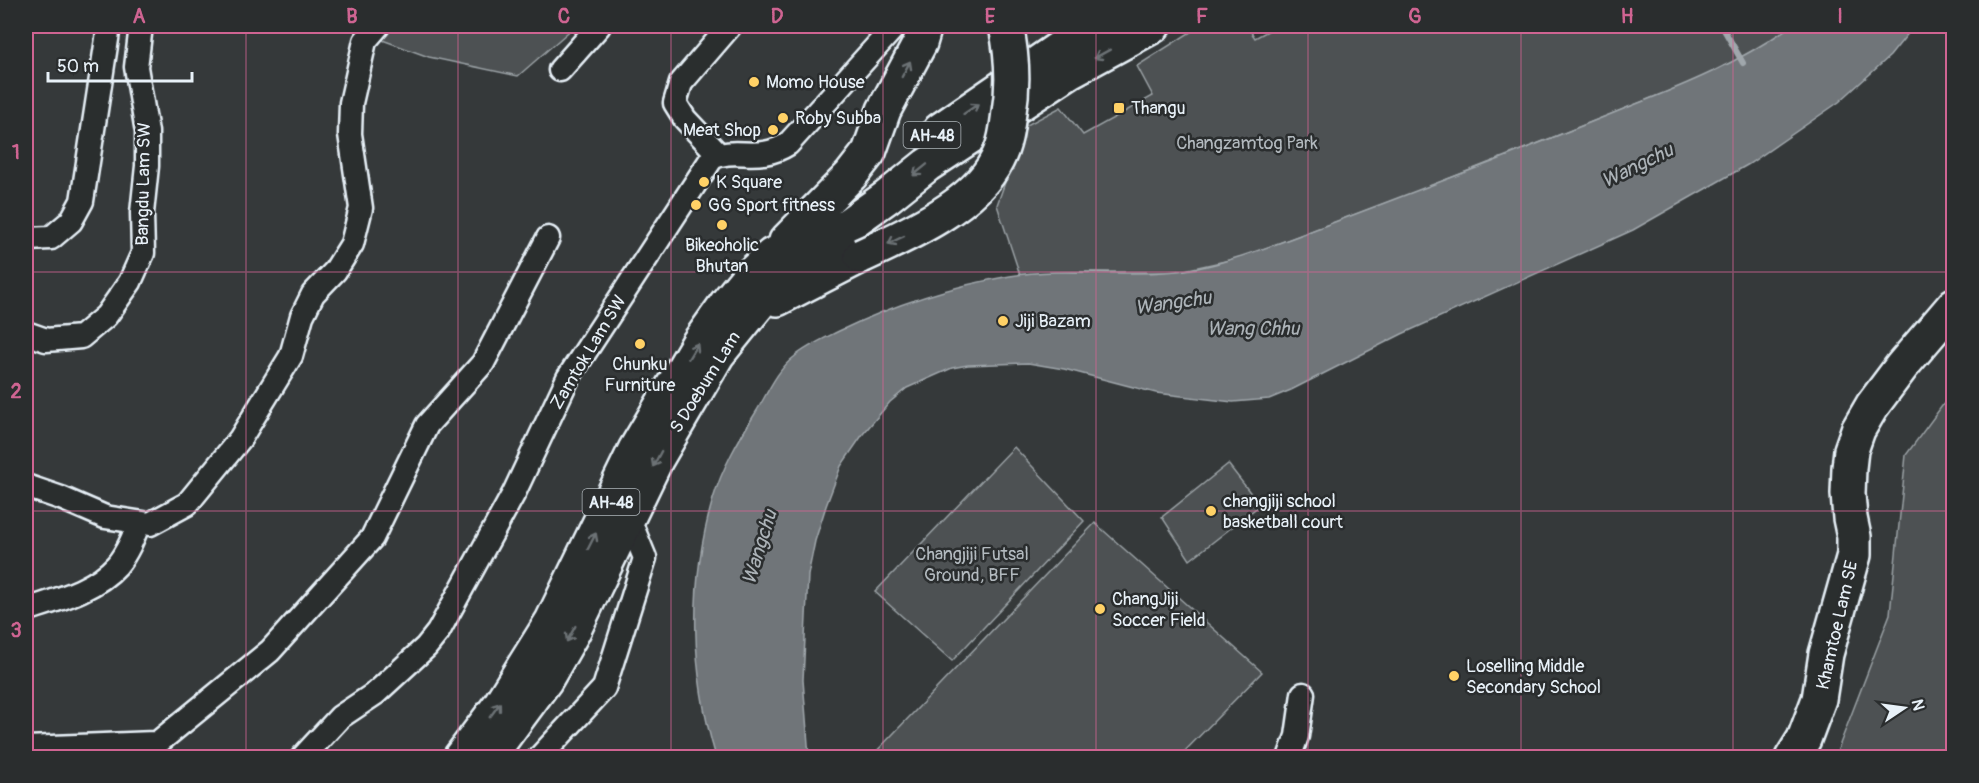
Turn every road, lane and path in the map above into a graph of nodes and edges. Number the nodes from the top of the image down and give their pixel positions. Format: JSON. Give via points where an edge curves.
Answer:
{"nodes":[{"id":1,"x":109,"y":26,"type":"edge"},
{"id":2,"x":141,"y":26,"type":"edge"},
{"id":3,"x":378,"y":26,"type":"edge"},
{"id":4,"x":599,"y":26,"type":"edge"},
{"id":5,"x":730,"y":26,"type":"edge"},
{"id":6,"x":895,"y":26,"type":"edge"},
{"id":7,"x":925,"y":26,"type":"edge"},
{"id":8,"x":1006,"y":26,"type":"edge"},
{"id":9,"x":1099,"y":26,"type":"edge"},
{"id":10,"x":1153,"y":26,"type":"edge"},
{"id":11,"x":560,"y":70,"type":"dead end"},
{"id":12,"x":719,"y":155,"type":"junction"},
{"id":13,"x":548,"y":238,"type":"dead end"},
{"id":14,"x":26,"y":239,"type":"edge"},
{"id":15,"x":772,"y":255,"type":"junction"},
{"id":16,"x":1953,"y":305,"type":"edge"},
{"id":17,"x":26,"y":333,"type":"edge"},
{"id":18,"x":718,"y":354,"type":"junction"},
{"id":19,"x":26,"y":486,"type":"edge"},
{"id":20,"x":629,"y":519,"type":"junction"},
{"id":21,"x":139,"y":524,"type":"junction"},
{"id":22,"x":26,"y":610,"type":"edge"},
{"id":23,"x":1303,"y":694,"type":"dead end"},
{"id":24,"x":26,"y":748,"type":"edge"},
{"id":25,"x":147,"y":750,"type":"edge"},
{"id":26,"x":302,"y":758,"type":"edge"},
{"id":27,"x":460,"y":758,"type":"edge"},
{"id":28,"x":488,"y":758,"type":"edge"},
{"id":29,"x":539,"y":758,"type":"edge"},
{"id":30,"x":1289,"y":758,"type":"edge"},
{"id":31,"x":1792,"y":758,"type":"edge"}],
"edges":[{"from":1,"to":14,"type":"street","via":[[82,201],[70,221],[51,238]]},
{"from":2,"to":17,"type":"street","name":"Bangdu Lam SW","via":[[136,67],[147,132],[143,253],[130,282],[106,316],[81,337],[46,340]]},
{"from":3,"to":21,"type":"street","via":[[365,41],[351,103],[350,134],[361,208],[352,244],[335,271],[313,294],[302,316],[291,356],[240,439],[187,504],[158,521]]},
{"from":4,"to":11,"type":"street"},
{"from":5,"to":12,"type":"street","via":[[681,83],[675,103]]},
{"from":6,"to":12,"type":"street","via":[[788,144],[771,153]]},
{"from":15,"to":7,"type":"main road","one_way":true,"via":[[869,152],[884,110]]},
{"from":8,"to":18,"type":"main road","one_way":true,"bridge":true,"via":[[1012,93],[1005,139],[996,163],[981,183],[921,227],[773,300]]},
{"from":15,"to":9,"type":"main road","name":"S Doebum Lam","number":"AH-48","one_way":true,"via":[[796,244],[911,150],[1061,47]]},
{"from":10,"to":18,"type":"main road","name":"S Doebum Lam","number":"AH-48","one_way":true,"via":[[1070,71],[927,165],[807,254],[760,301]]},
{"from":12,"to":26,"type":"street","name":"Zamtok Lam SW","via":[[705,166],[568,378],[514,493],[438,632],[376,693],[340,717]]},
{"from":13,"to":25,"type":"street","via":[[483,363],[427,425],[372,538],[270,651]]},
{"from":27,"to":15,"type":"main road","name":"S Doebum Lam","number":"AH-48","one_way":true,"via":[[499,706],[552,621],[635,450],[699,342],[748,277]]},
{"from":16,"to":31,"type":"main road","name":"Khamtoe Lam SE","via":[[1902,366],[1858,430],[1851,450],[1849,477],[1854,555],[1826,654],[1819,699],[1804,739]]},
{"from":18,"to":20,"type":"main road","name":"S Doebum Lam","number":"AH-48","one_way":true,"via":[[657,460]]},
{"from":19,"to":21,"type":"street","via":[[105,517]]},
{"from":20,"to":28,"type":"main road","name":"S Doebum Lam","number":"AH-48","one_way":true,"via":[[573,632],[544,681]]},
{"from":20,"to":29,"type":"street","via":[[645,558],[604,688]]},
{"from":21,"to":22,"type":"street","via":[[127,550],[106,575],[69,595]]},
{"from":23,"to":30,"type":"street","via":[[1297,736]]},
{"from":24,"to":25,"type":"street"}]}
